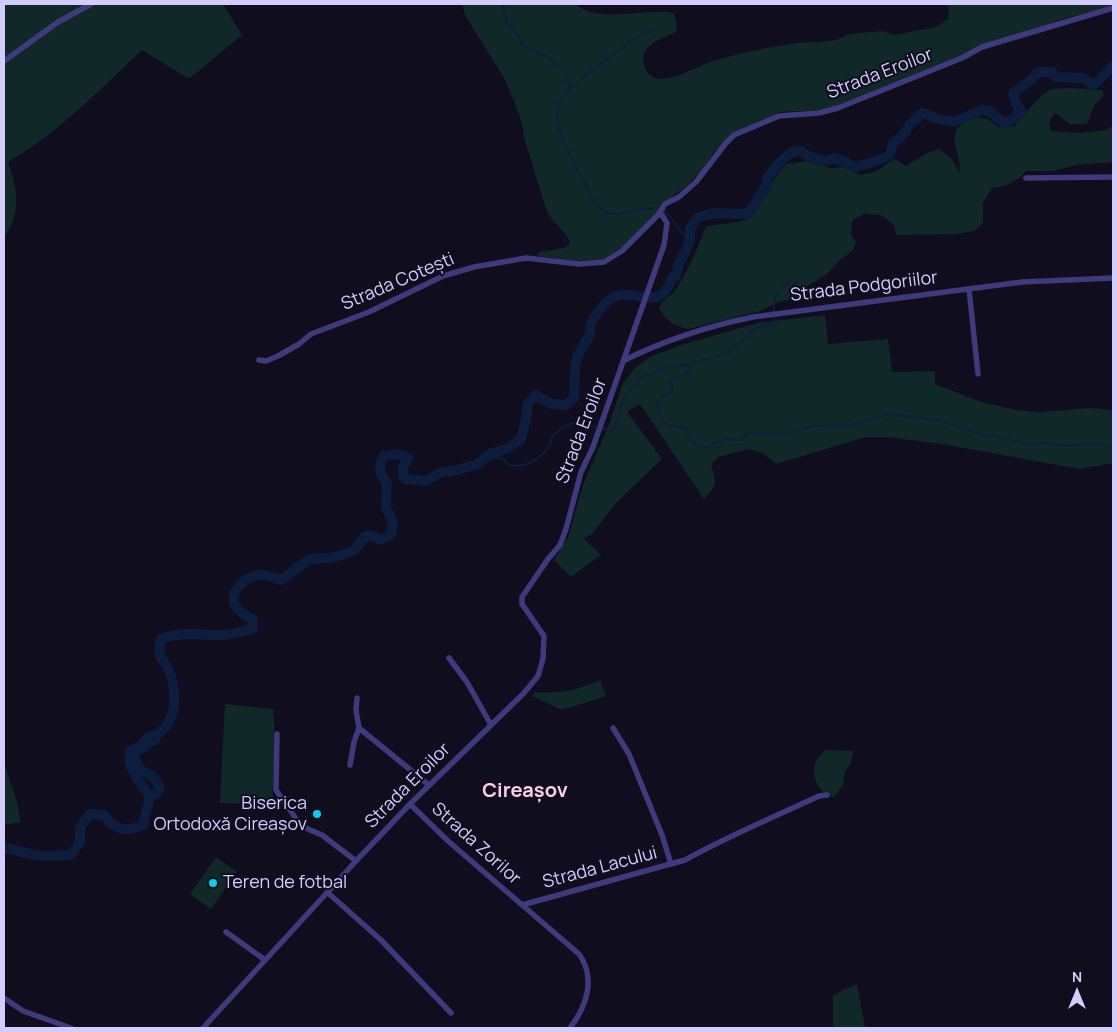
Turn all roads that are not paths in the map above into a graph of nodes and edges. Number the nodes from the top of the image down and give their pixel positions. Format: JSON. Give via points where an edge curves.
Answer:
{"nodes":[{"id":1,"x":91,"y":4,"type":"edge"},
{"id":2,"x":1113,"y":8,"type":"edge"},
{"id":3,"x":4,"y":62,"type":"edge"},
{"id":4,"x":1113,"y":177,"type":"edge"},
{"id":5,"x":1026,"y":178,"type":"dead end"},
{"id":6,"x":658,"y":215,"type":"junction"},
{"id":7,"x":1113,"y":278,"type":"edge"},
{"id":8,"x":969,"y":289,"type":"junction"},
{"id":9,"x":259,"y":360,"type":"dead end"},
{"id":10,"x":625,"y":360,"type":"junction"},
{"id":11,"x":978,"y":374,"type":"dead end"},
{"id":12,"x":449,"y":658,"type":"dead end"},
{"id":13,"x":357,"y":698,"type":"dead end"},
{"id":14,"x":491,"y":725,"type":"junction"},
{"id":15,"x":359,"y":728,"type":"junction"},
{"id":16,"x":613,"y":728,"type":"dead end"},
{"id":17,"x":277,"y":734,"type":"dead end"},
{"id":18,"x":350,"y":765,"type":"dead end"},
{"id":19,"x":429,"y":785,"type":"junction"},
{"id":20,"x":827,"y":795,"type":"dead end"},
{"id":21,"x":410,"y":804,"type":"junction"},
{"id":22,"x":356,"y":860,"type":"junction"},
{"id":23,"x":671,"y":864,"type":"junction"},
{"id":24,"x":327,"y":892,"type":"junction"},
{"id":25,"x":522,"y":905,"type":"junction"},
{"id":26,"x":226,"y":932,"type":"dead end"},
{"id":27,"x":264,"y":960,"type":"junction"},
{"id":28,"x":4,"y":998,"type":"edge"},
{"id":29,"x":451,"y":1013,"type":"dead end"},
{"id":30,"x":71,"y":1028,"type":"edge"},
{"id":31,"x":203,"y":1028,"type":"edge"},
{"id":32,"x":570,"y":1028,"type":"edge"}],
"edges":[{"from":1,"to":3,"type":"street","via":[[58,22]]},
{"from":2,"to":6,"type":"street","name":"Strada Eroilor","via":[[982,47],[838,108],[779,116],[754,125],[734,135],[696,182],[665,204]]},
{"from":4,"to":5,"type":"street"},
{"from":6,"to":9,"type":"street","name":"Strada Cotești","via":[[622,251],[604,262],[579,264],[526,258],[474,267],[443,276],[370,312],[312,334],[278,356]]},
{"from":6,"to":10,"type":"street","name":"Strada Eroilor","via":[[662,215],[667,224],[664,246]]},
{"from":7,"to":8,"type":"street","name":"Strada Podgoriilor","via":[[1022,282]]},
{"from":8,"to":10,"type":"street","name":"Strada Podgoriilor","via":[[732,321],[660,344]]},
{"from":8,"to":11,"type":"street"},
{"from":10,"to":14,"type":"street","name":"Strada Eroilor","via":[[581,472],[560,545],[522,597],[522,604],[544,636],[538,676]]},
{"from":12,"to":14,"type":"street","via":[[467,682]]},
{"from":13,"to":15,"type":"street"},
{"from":14,"to":19,"type":"street","name":"Strada Eroilor"},
{"from":15,"to":18,"type":"street"},
{"from":15,"to":19,"type":"street"},
{"from":16,"to":23,"type":"street","via":[[629,754]]},
{"from":17,"to":22,"type":"street","via":[[276,790],[301,826],[322,835]]},
{"from":19,"to":21,"type":"street","name":"Strada Eroilor"},
{"from":20,"to":23,"type":"street","name":"Strada Lacului"},
{"from":21,"to":22,"type":"street","name":"Strada Eroilor"},
{"from":21,"to":25,"type":"street","name":"Strada Zorilor"},
{"from":22,"to":24,"type":"street","name":"Strada Eroilor"},
{"from":23,"to":25,"type":"street","name":"Strada Lacului"},
{"from":24,"to":27,"type":"street","name":"Strada Eroilor"},
{"from":24,"to":29,"type":"street","via":[[381,940]]},
{"from":25,"to":32,"type":"street","name":"Strada Lacului","via":[[584,961],[587,973],[585,1006]]},
{"from":26,"to":27,"type":"street"},
{"from":27,"to":31,"type":"street","name":"Strada Eroilor"},
{"from":28,"to":30,"type":"street","via":[[23,1010]]}]}
